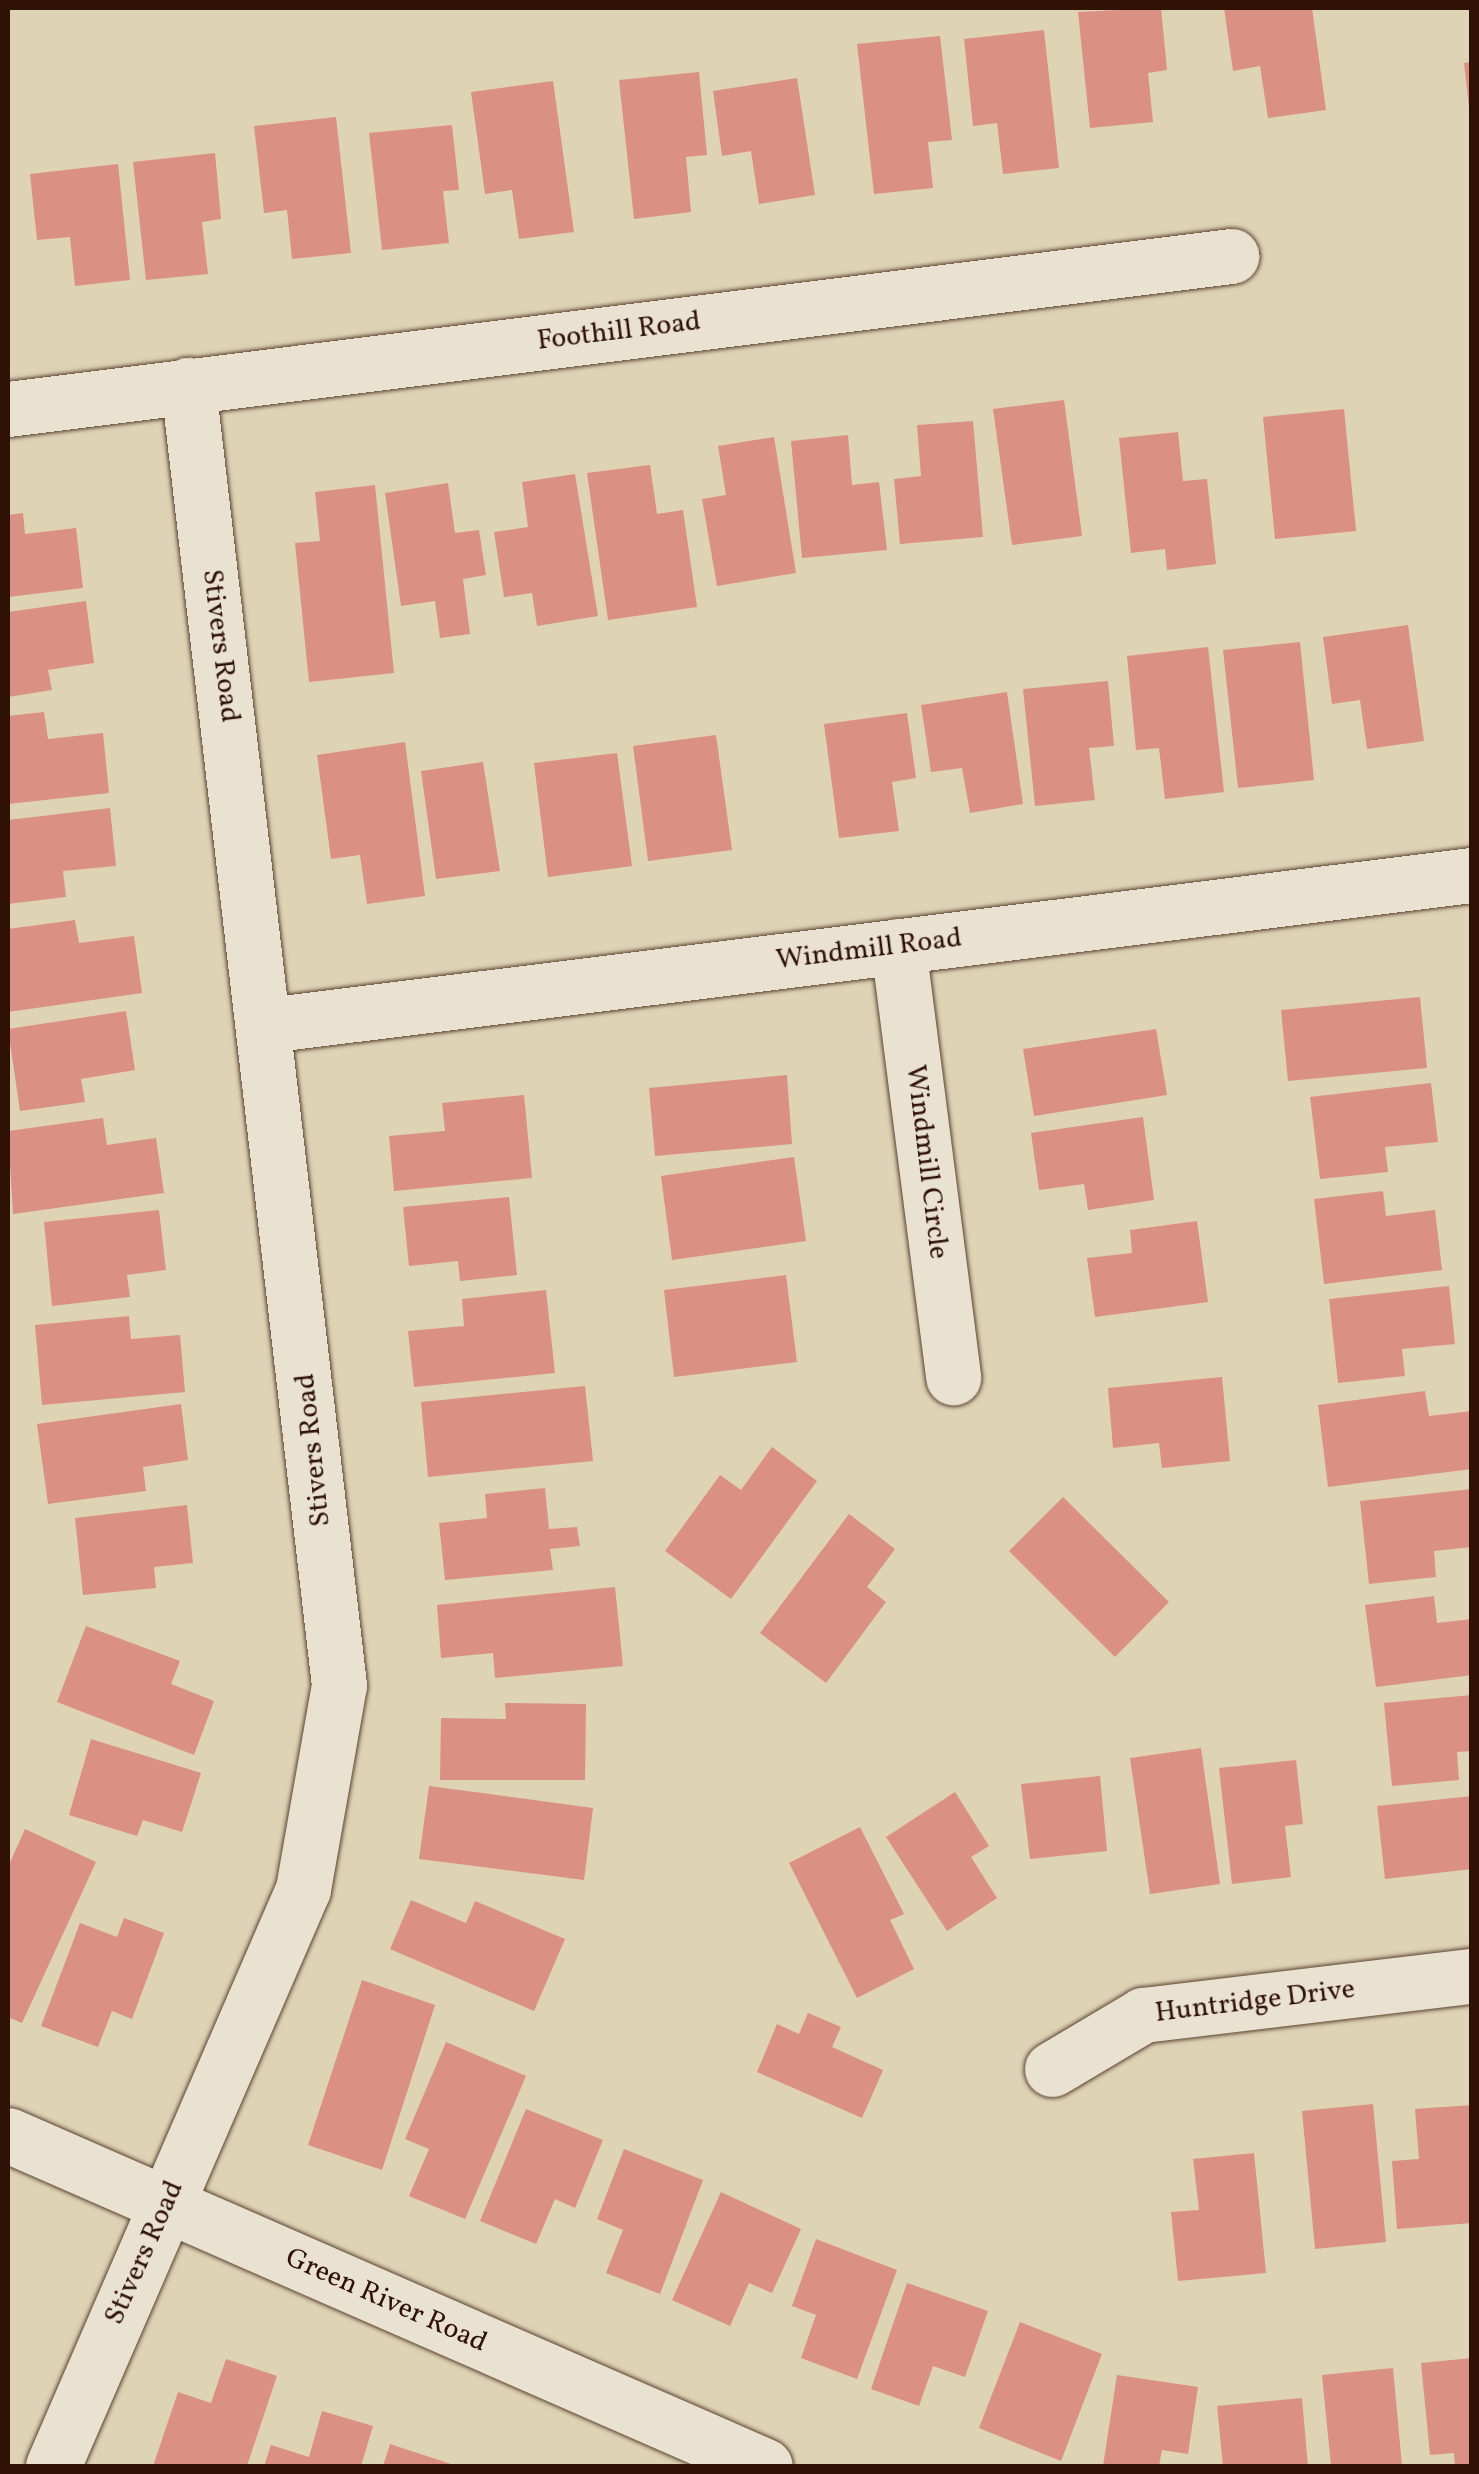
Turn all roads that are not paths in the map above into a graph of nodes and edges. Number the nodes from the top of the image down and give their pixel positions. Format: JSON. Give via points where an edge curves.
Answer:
{"nodes":[{"id":1,"x":1231,"y":256,"type":"dead end"},
{"id":2,"x":188,"y":385,"type":"junction"},
{"id":3,"x":8,"y":409,"type":"edge"},
{"id":4,"x":1472,"y":875,"type":"edge"},
{"id":5,"x":898,"y":946,"type":"junction"},
{"id":6,"x":267,"y":1025,"type":"junction"},
{"id":7,"x":953,"y":1378,"type":"dead end"},
{"id":8,"x":1472,"y":1976,"type":"edge"},
{"id":9,"x":1052,"y":2069,"type":"dead end"},
{"id":10,"x":8,"y":2135,"type":"edge"},
{"id":11,"x":166,"y":2205,"type":"junction"},
{"id":12,"x":52,"y":2466,"type":"edge"},
{"id":13,"x":765,"y":2466,"type":"edge"}],
"edges":[{"from":1,"to":2,"type":"street","name":"Foothill Road"},
{"from":2,"to":3,"type":"street","name":"Foothill Road"},
{"from":2,"to":6,"type":"street","name":"Stivers Road"},
{"from":4,"to":5,"type":"street","name":"Windmill Road"},
{"from":5,"to":6,"type":"street","name":"Windmill Road"},
{"from":5,"to":7,"type":"street","name":"Windmill Circle"},
{"from":6,"to":11,"type":"street","name":"Stivers Road","via":[[340,1686],[303,1889]]},
{"from":8,"to":9,"type":"street","name":"Huntridge Drive","via":[[1143,2014]]},
{"from":10,"to":11,"type":"street","name":"Green River Road"},
{"from":11,"to":12,"type":"street","name":"Stivers Road"},
{"from":11,"to":13,"type":"street","name":"Green River Road"}]}
